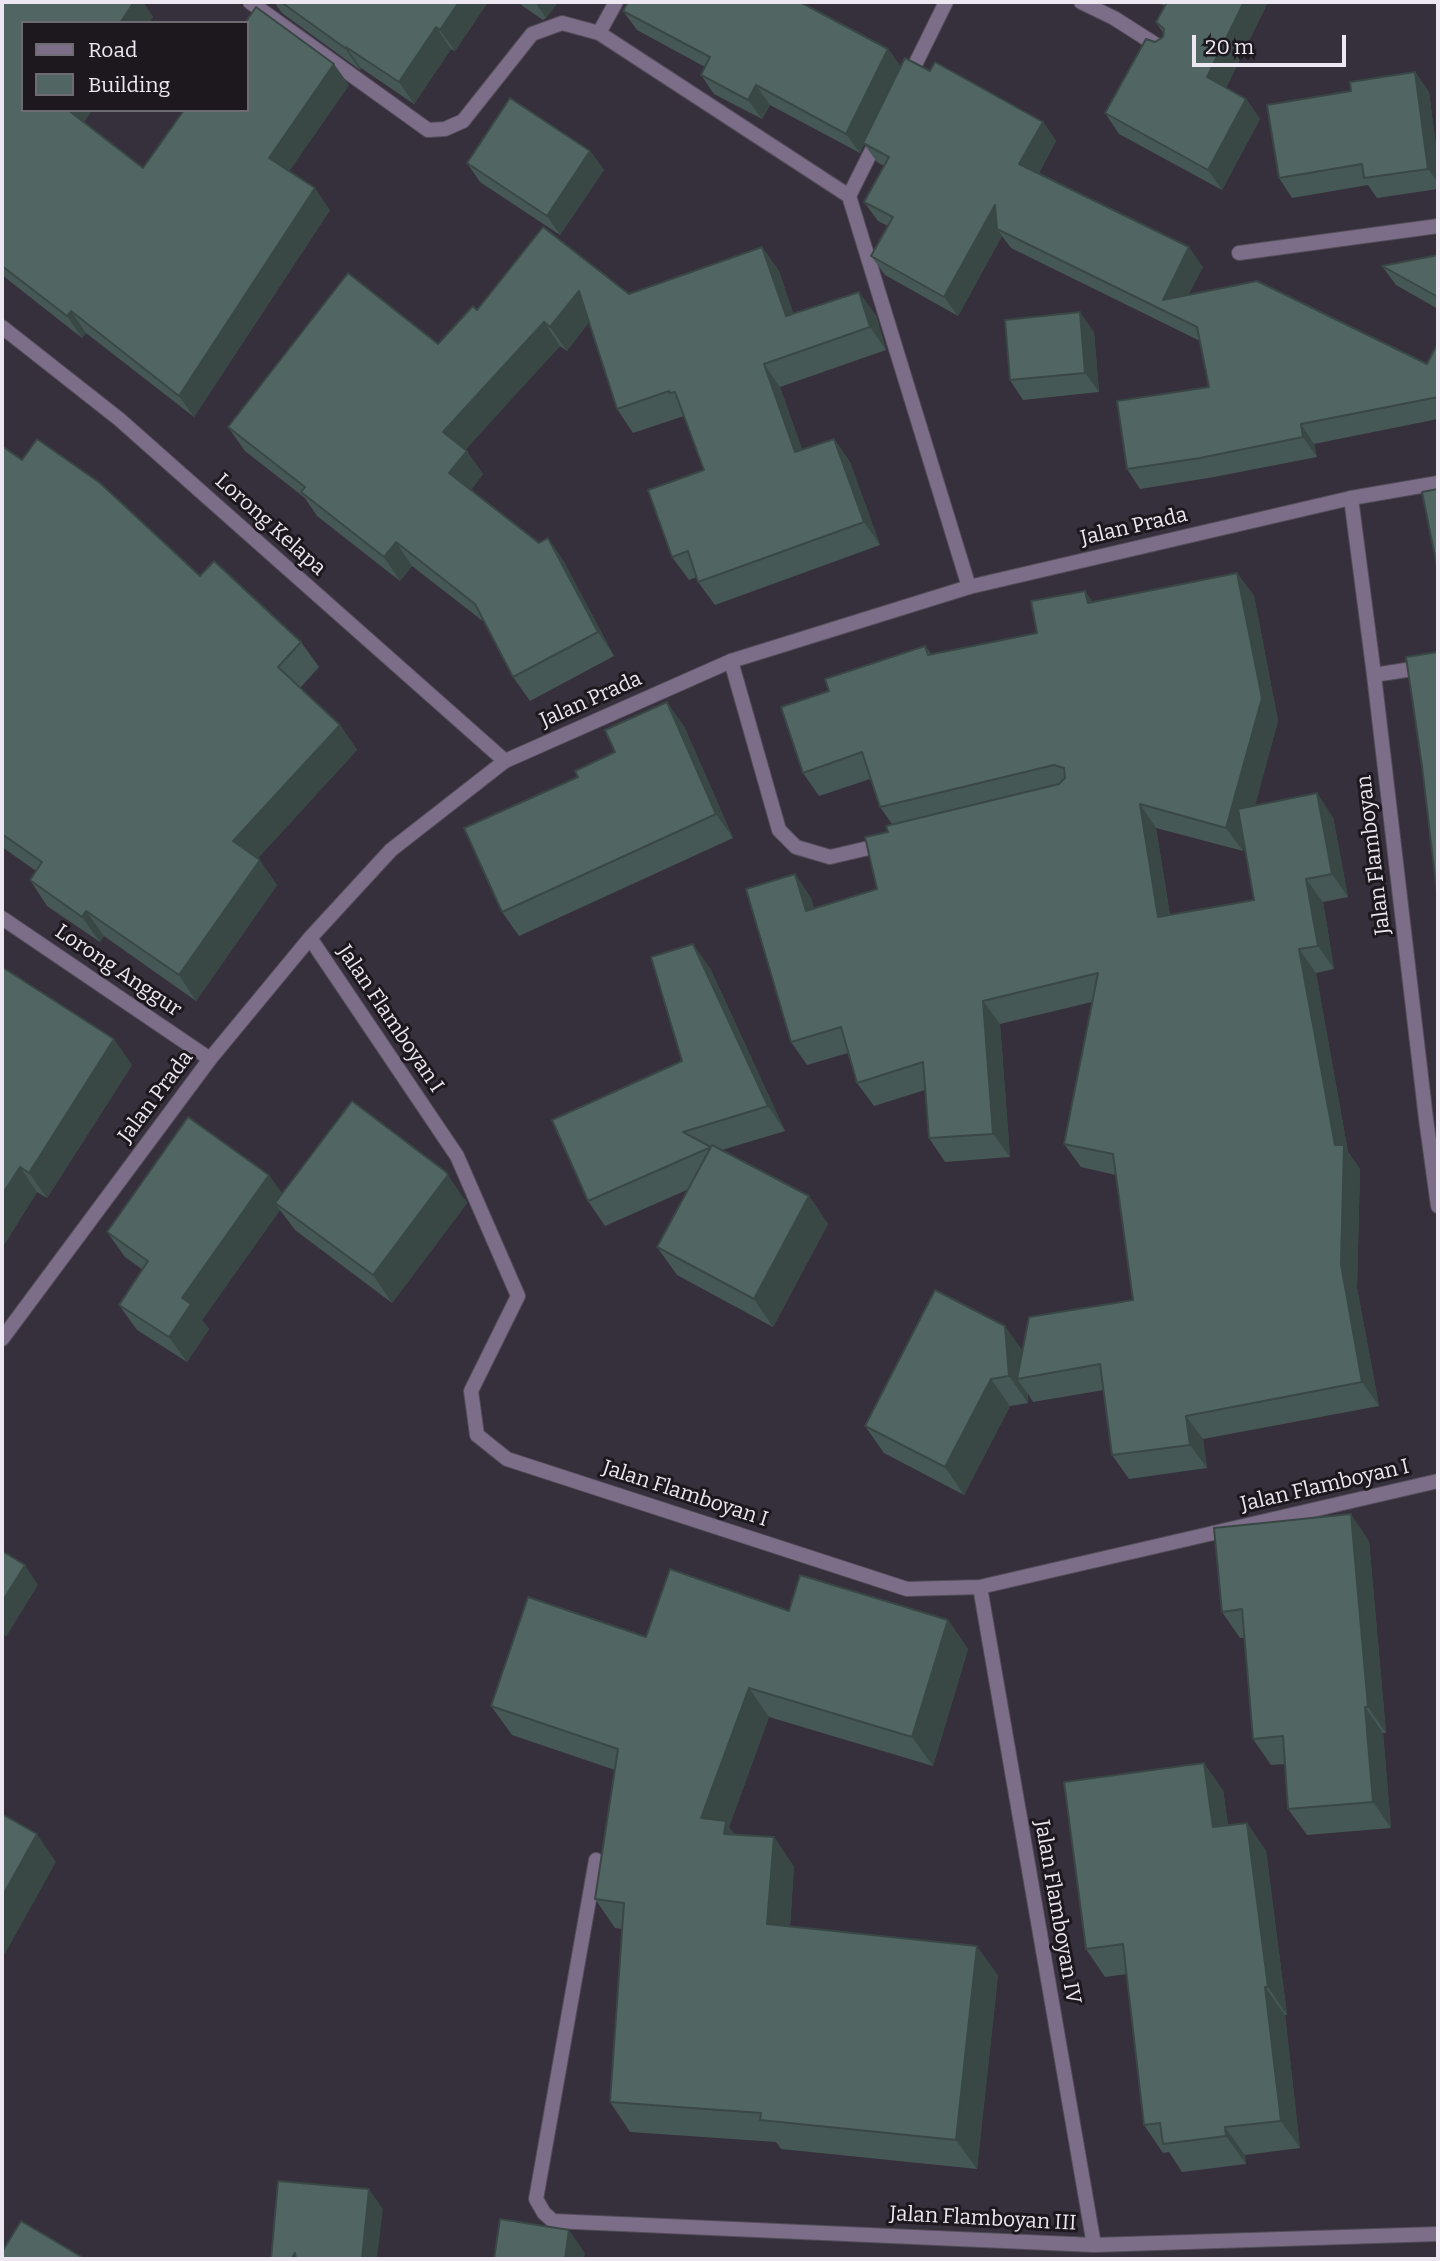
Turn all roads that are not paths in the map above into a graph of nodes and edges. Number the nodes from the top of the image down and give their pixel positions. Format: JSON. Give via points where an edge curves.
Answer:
{"nodes":[{"id":1,"x":250,"y":2,"type":"edge"},
{"id":2,"x":616,"y":2,"type":"edge"},
{"id":3,"x":946,"y":2,"type":"edge"},
{"id":4,"x":1081,"y":2,"type":"edge"},
{"id":5,"x":599,"y":33,"type":"junction"},
{"id":6,"x":1169,"y":53,"type":"edge"},
{"id":7,"x":904,"y":87,"type":"edge"},
{"id":8,"x":885,"y":123,"type":"edge"},
{"id":9,"x":849,"y":196,"type":"junction"},
{"id":10,"x":1438,"y":226,"type":"edge"},
{"id":11,"x":1239,"y":253,"type":"dead end"},
{"id":12,"x":2,"y":327,"type":"edge"},
{"id":13,"x":1438,"y":483,"type":"edge"},
{"id":14,"x":1351,"y":498,"type":"junction"},
{"id":15,"x":968,"y":587,"type":"junction"},
{"id":16,"x":731,"y":661,"type":"junction"},
{"id":17,"x":1438,"y":665,"type":"edge"},
{"id":18,"x":1374,"y":675,"type":"junction"},
{"id":19,"x":505,"y":761,"type":"junction"},
{"id":20,"x":898,"y":841,"type":"edge"},
{"id":21,"x":2,"y":918,"type":"edge"},
{"id":22,"x":310,"y":938,"type":"junction"},
{"id":23,"x":210,"y":1059,"type":"junction"},
{"id":24,"x":1432,"y":1118,"type":"edge"},
{"id":25,"x":1438,"y":1206,"type":"edge"},
{"id":26,"x":2,"y":1339,"type":"edge"},
{"id":27,"x":1438,"y":1481,"type":"edge"},
{"id":28,"x":980,"y":1587,"type":"junction"},
{"id":29,"x":596,"y":1860,"type":"dead end"},
{"id":30,"x":1438,"y":2234,"type":"edge"},
{"id":31,"x":1094,"y":2245,"type":"junction"}],
"edges":[{"from":1,"to":5,"type":"street","via":[[428,130],[445,130],[463,121],[532,34],[562,23]]},
{"from":2,"to":5,"type":"street"},
{"from":3,"to":7,"type":"street"},
{"from":4,"to":6,"type":"street"},
{"from":5,"to":9,"type":"street"},
{"from":8,"to":9,"type":"street"},
{"from":9,"to":15,"type":"street"},
{"from":10,"to":11,"type":"street"},
{"from":12,"to":19,"type":"street","name":"Lorong Kelapa","via":[[119,419]]},
{"from":13,"to":14,"type":"street","name":"Jalan Prada"},
{"from":14,"to":15,"type":"street","name":"Jalan Prada"},
{"from":14,"to":18,"type":"street","name":"Jalan Flamboyan"},
{"from":15,"to":16,"type":"street","name":"Jalan Prada"},
{"from":16,"to":19,"type":"street","name":"Jalan Prada"},
{"from":16,"to":20,"type":"street","via":[[779,830],[796,847],[830,857]]},
{"from":17,"to":18,"type":"street"},
{"from":18,"to":24,"type":"street","name":"Jalan Flamboyan"},
{"from":19,"to":22,"type":"street","name":"Jalan Prada","via":[[391,850]]},
{"from":21,"to":23,"type":"street","name":"Lorong Anggur"},
{"from":22,"to":23,"type":"street","name":"Jalan Prada"},
{"from":22,"to":28,"type":"street","name":"Jalan Flamboyan I","via":[[457,1156],[518,1296],[471,1391],[477,1435],[507,1459],[907,1588]]},
{"from":23,"to":26,"type":"street","name":"Jalan Prada"},
{"from":24,"to":25,"type":"street","name":"Jalan Flamboyan"},
{"from":27,"to":28,"type":"street","name":"Jalan Flamboyan I"},
{"from":28,"to":31,"type":"street","name":"Jalan Flamboyan IV"},
{"from":29,"to":31,"type":"street","name":"Jalan Flamboyan III","via":[[536,2199],[553,2221]]},
{"from":30,"to":31,"type":"street","name":"Jalan Flamboyan III"}]}
